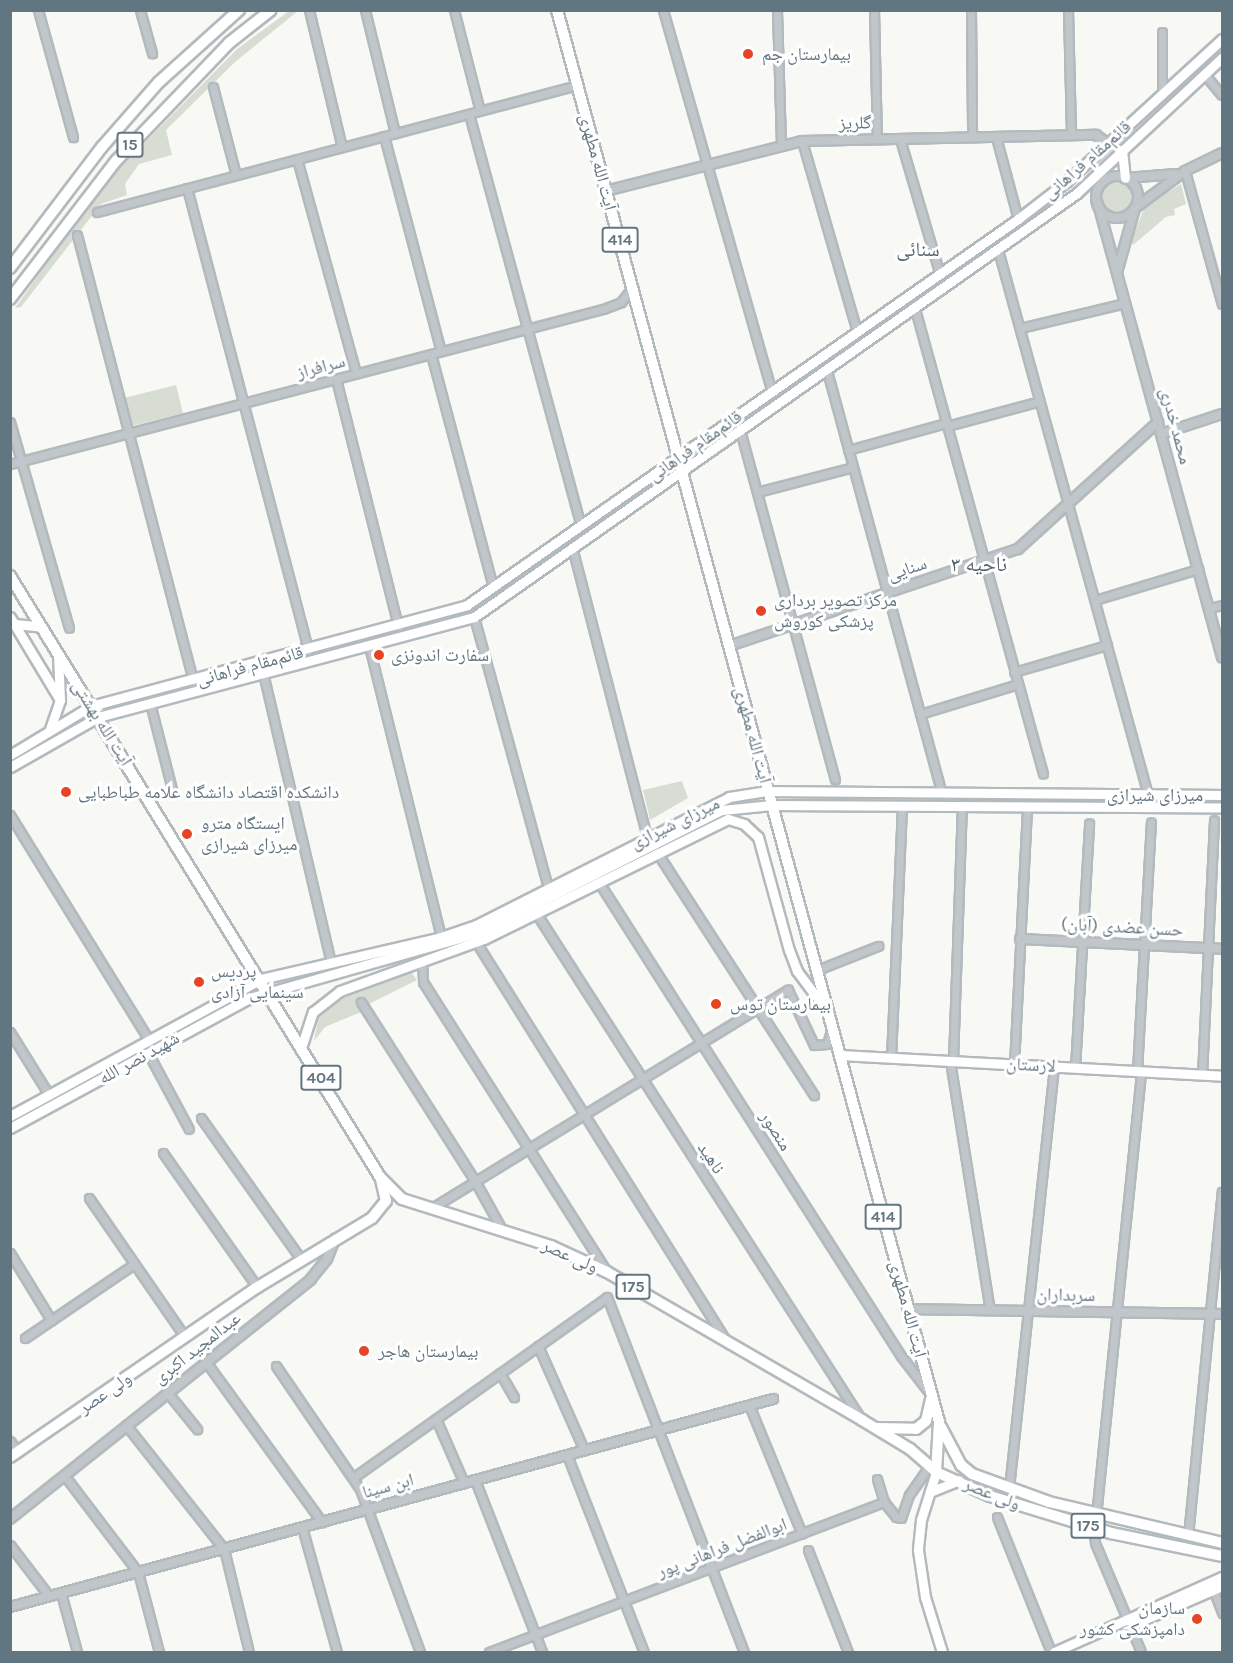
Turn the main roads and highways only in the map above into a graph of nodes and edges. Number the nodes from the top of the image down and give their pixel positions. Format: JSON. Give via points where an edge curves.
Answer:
{"nodes":[{"id":1,"x":239,"y":10,"type":"edge"},
{"id":2,"x":271,"y":10,"type":"edge"},
{"id":3,"x":558,"y":10,"type":"edge"},
{"id":4,"x":1222,"y":39,"type":"edge"},
{"id":5,"x":1222,"y":58,"type":"edge"},
{"id":6,"x":1122,"y":150,"type":"junction"},
{"id":7,"x":1084,"y":165,"type":"junction"},
{"id":8,"x":1093,"y":177,"type":"junction"},
{"id":9,"x":1125,"y":178,"type":"road end"},
{"id":10,"x":10,"y":268,"type":"edge"},
{"id":11,"x":10,"y":298,"type":"edge"},
{"id":12,"x":678,"y":458,"type":"junction"},
{"id":13,"x":682,"y":470,"type":"junction"},
{"id":14,"x":10,"y":576,"type":"edge"},
{"id":15,"x":13,"y":620,"type":"edge"},
{"id":16,"x":42,"y":627,"type":"junction"},
{"id":17,"x":58,"y":652,"type":"junction"},
{"id":18,"x":60,"y":700,"type":"junction"},
{"id":19,"x":92,"y":706,"type":"junction"},
{"id":20,"x":98,"y":717,"type":"junction"},
{"id":21,"x":50,"y":730,"type":"junction"},
{"id":22,"x":10,"y":755,"type":"edge"},
{"id":23,"x":10,"y":767,"type":"edge"},
{"id":24,"x":768,"y":791,"type":"junction"},
{"id":25,"x":1222,"y":795,"type":"edge"},
{"id":26,"x":772,"y":805,"type":"junction"},
{"id":27,"x":1222,"y":807,"type":"edge"},
{"id":28,"x":261,"y":979,"type":"junction"},
{"id":29,"x":268,"y":990,"type":"junction"},
{"id":30,"x":828,"y":1013,"type":"junction"},
{"id":31,"x":302,"y":1045,"type":"junction"},
{"id":32,"x":840,"y":1055,"type":"junction"},
{"id":33,"x":92,"y":1071,"type":"junction"},
{"id":34,"x":1222,"y":1076,"type":"edge"},
{"id":35,"x":98,"y":1081,"type":"junction"},
{"id":36,"x":10,"y":1116,"type":"edge"},
{"id":37,"x":10,"y":1128,"type":"edge"},
{"id":38,"x":380,"y":1177,"type":"junction"},
{"id":39,"x":932,"y":1395,"type":"junction"},
{"id":40,"x":939,"y":1422,"type":"junction"},
{"id":41,"x":874,"y":1428,"type":"junction"},
{"id":42,"x":14,"y":1454,"type":"edge"},
{"id":43,"x":934,"y":1466,"type":"junction"},
{"id":44,"x":959,"y":1480,"type":"junction"},
{"id":45,"x":930,"y":1492,"type":"junction"},
{"id":46,"x":1222,"y":1544,"type":"edge"},
{"id":47,"x":1222,"y":1556,"type":"edge"},
{"id":48,"x":1222,"y":1577,"type":"edge"},
{"id":49,"x":1218,"y":1588,"type":"edge"},
{"id":50,"x":1129,"y":1620,"type":"junction"},
{"id":51,"x":942,"y":1653,"type":"edge"},
{"id":52,"x":1053,"y":1653,"type":"edge"}],
"edges":[{"from":1,"to":10,"type":"main road","number":"15","via":[[159,82],[102,147]]},
{"from":2,"to":11,"type":"main road","number":"15","via":[[229,43],[116,161]]},
{"from":3,"to":12,"type":"main road","name":"آیت الله مطهری","number":"414"},
{"from":4,"to":7,"type":"main road","name":"قائم‌مقام فراهانی"},
{"from":5,"to":6,"type":"main road","name":"قائم‌مقام فراهانی"},
{"from":6,"to":8,"type":"main road","name":"قائم‌مقام فراهانی"},
{"from":6,"to":9,"type":"main road"},
{"from":7,"to":8,"type":"main road"},
{"from":7,"to":12,"type":"main road","name":"قائم‌مقام فراهانی","via":[[1018,219]]},
{"from":8,"to":13,"type":"main road","name":"قائم‌مقام فراهانی","via":[[998,250]]},
{"from":12,"to":13,"type":"main road","name":"آیت الله مطهری","number":"414"},
{"from":12,"to":19,"type":"main road","name":"قائم‌مقام فراهانی","via":[[454,611]]},
{"from":13,"to":20,"type":"main road","name":"قائم‌مقام فراهانی","via":[[474,617]]},
{"from":13,"to":24,"type":"main road","name":"آیت الله مطهری","number":"414"},
{"from":14,"to":16,"type":"main road","name":"آیت الله بهشتی","number":"404"},
{"from":15,"to":16,"type":"main road"},
{"from":15,"to":18,"type":"main road"},
{"from":16,"to":17,"type":"main road","name":"آیت الله بهشتی","number":"404"},
{"from":17,"to":18,"type":"main road"},
{"from":17,"to":19,"type":"main road","name":"آیت الله بهشتی","number":"404"},
{"from":18,"to":21,"type":"main road"},
{"from":19,"to":20,"type":"main road","name":"آیت الله بهشتی","number":"404"},
{"from":19,"to":21,"type":"main road","name":"قائم‌مقام فراهانی"},
{"from":20,"to":23,"type":"main road","name":"قائم‌مقام فراهانی"},
{"from":20,"to":28,"type":"main road","name":"آیت الله بهشتی","number":"404"},
{"from":21,"to":22,"type":"main road","name":"قائم‌مقام فراهانی"},
{"from":24,"to":25,"type":"main road","name":"میرزای شیرازی"},
{"from":24,"to":26,"type":"main road","name":"آیت الله مطهری","number":"414"},
{"from":24,"to":28,"type":"main road","name":"میرزای شیرازی","via":[[718,800],[476,924],[441,937]]},
{"from":26,"to":27,"type":"main road","name":"میرزای شیرازی"},
{"from":26,"to":29,"type":"main road","name":"میرزای شیرازی","via":[[722,810],[480,932],[393,959]]},
{"from":26,"to":30,"type":"main road","name":"آیت الله مطهری","number":"414"},
{"from":28,"to":29,"type":"main road","name":"آیت الله بهشتی","number":"404"},
{"from":28,"to":33,"type":"main road","name":"میرزای شیرازی"},
{"from":29,"to":31,"type":"main road","name":"آیت الله بهشتی","number":"404"},
{"from":29,"to":35,"type":"main road","name":"شهید نصر الله"},
{"from":30,"to":31,"type":"main road","name":"میرزای شیرازی","via":[[797,971],[754,833],[740,822],[720,820],[476,942],[326,999],[310,1017]]},
{"from":30,"to":32,"type":"main road","name":"آیت الله مطهری","number":"414"},
{"from":31,"to":38,"type":"main road","name":"آیت الله بهشتی","number":"404"},
{"from":32,"to":34,"type":"main road","name":"لارستان"},
{"from":32,"to":39,"type":"main road","name":"آیت الله مطهری","number":"414"},
{"from":33,"to":35,"type":"main road"},
{"from":33,"to":36,"type":"main road","name":"میرزای شیرازی"},
{"from":35,"to":37,"type":"main road","name":"شهید نصر الله"},
{"from":38,"to":41,"type":"main road","name":"ولی عصر","number":"175","via":[[402,1199],[428,1210],[501,1228],[607,1272]]},
{"from":38,"to":42,"type":"main road","name":"ولی عصر","via":[[386,1197],[383,1207]]},
{"from":39,"to":40,"type":"main road","name":"آیت الله مطهری","number":"414"},
{"from":39,"to":41,"type":"main road","via":[[926,1421],[916,1429]]},
{"from":40,"to":43,"type":"main road","name":"آیت الله مطهری","number":"414"},
{"from":40,"to":46,"type":"main road","name":"ولی عصر","number":"175","via":[[964,1468],[1009,1488],[1096,1515]]},
{"from":41,"to":43,"type":"main road","name":"ولی عصر","number":"175"},
{"from":43,"to":44,"type":"main road","name":"ولی عصر","number":"175"},
{"from":43,"to":45,"type":"main road"},
{"from":44,"to":45,"type":"main road"},
{"from":44,"to":47,"type":"main road","name":"ولی عصر","number":"175","via":[[990,1496],[1093,1528]]},
{"from":45,"to":51,"type":"main road","via":[[921,1520],[918,1550],[925,1597]]},
{"from":48,"to":50,"type":"main road","via":[[1134,1614]]},
{"from":49,"to":50,"type":"main road","via":[[1138,1622]]},
{"from":50,"to":52,"type":"main road"}]}
